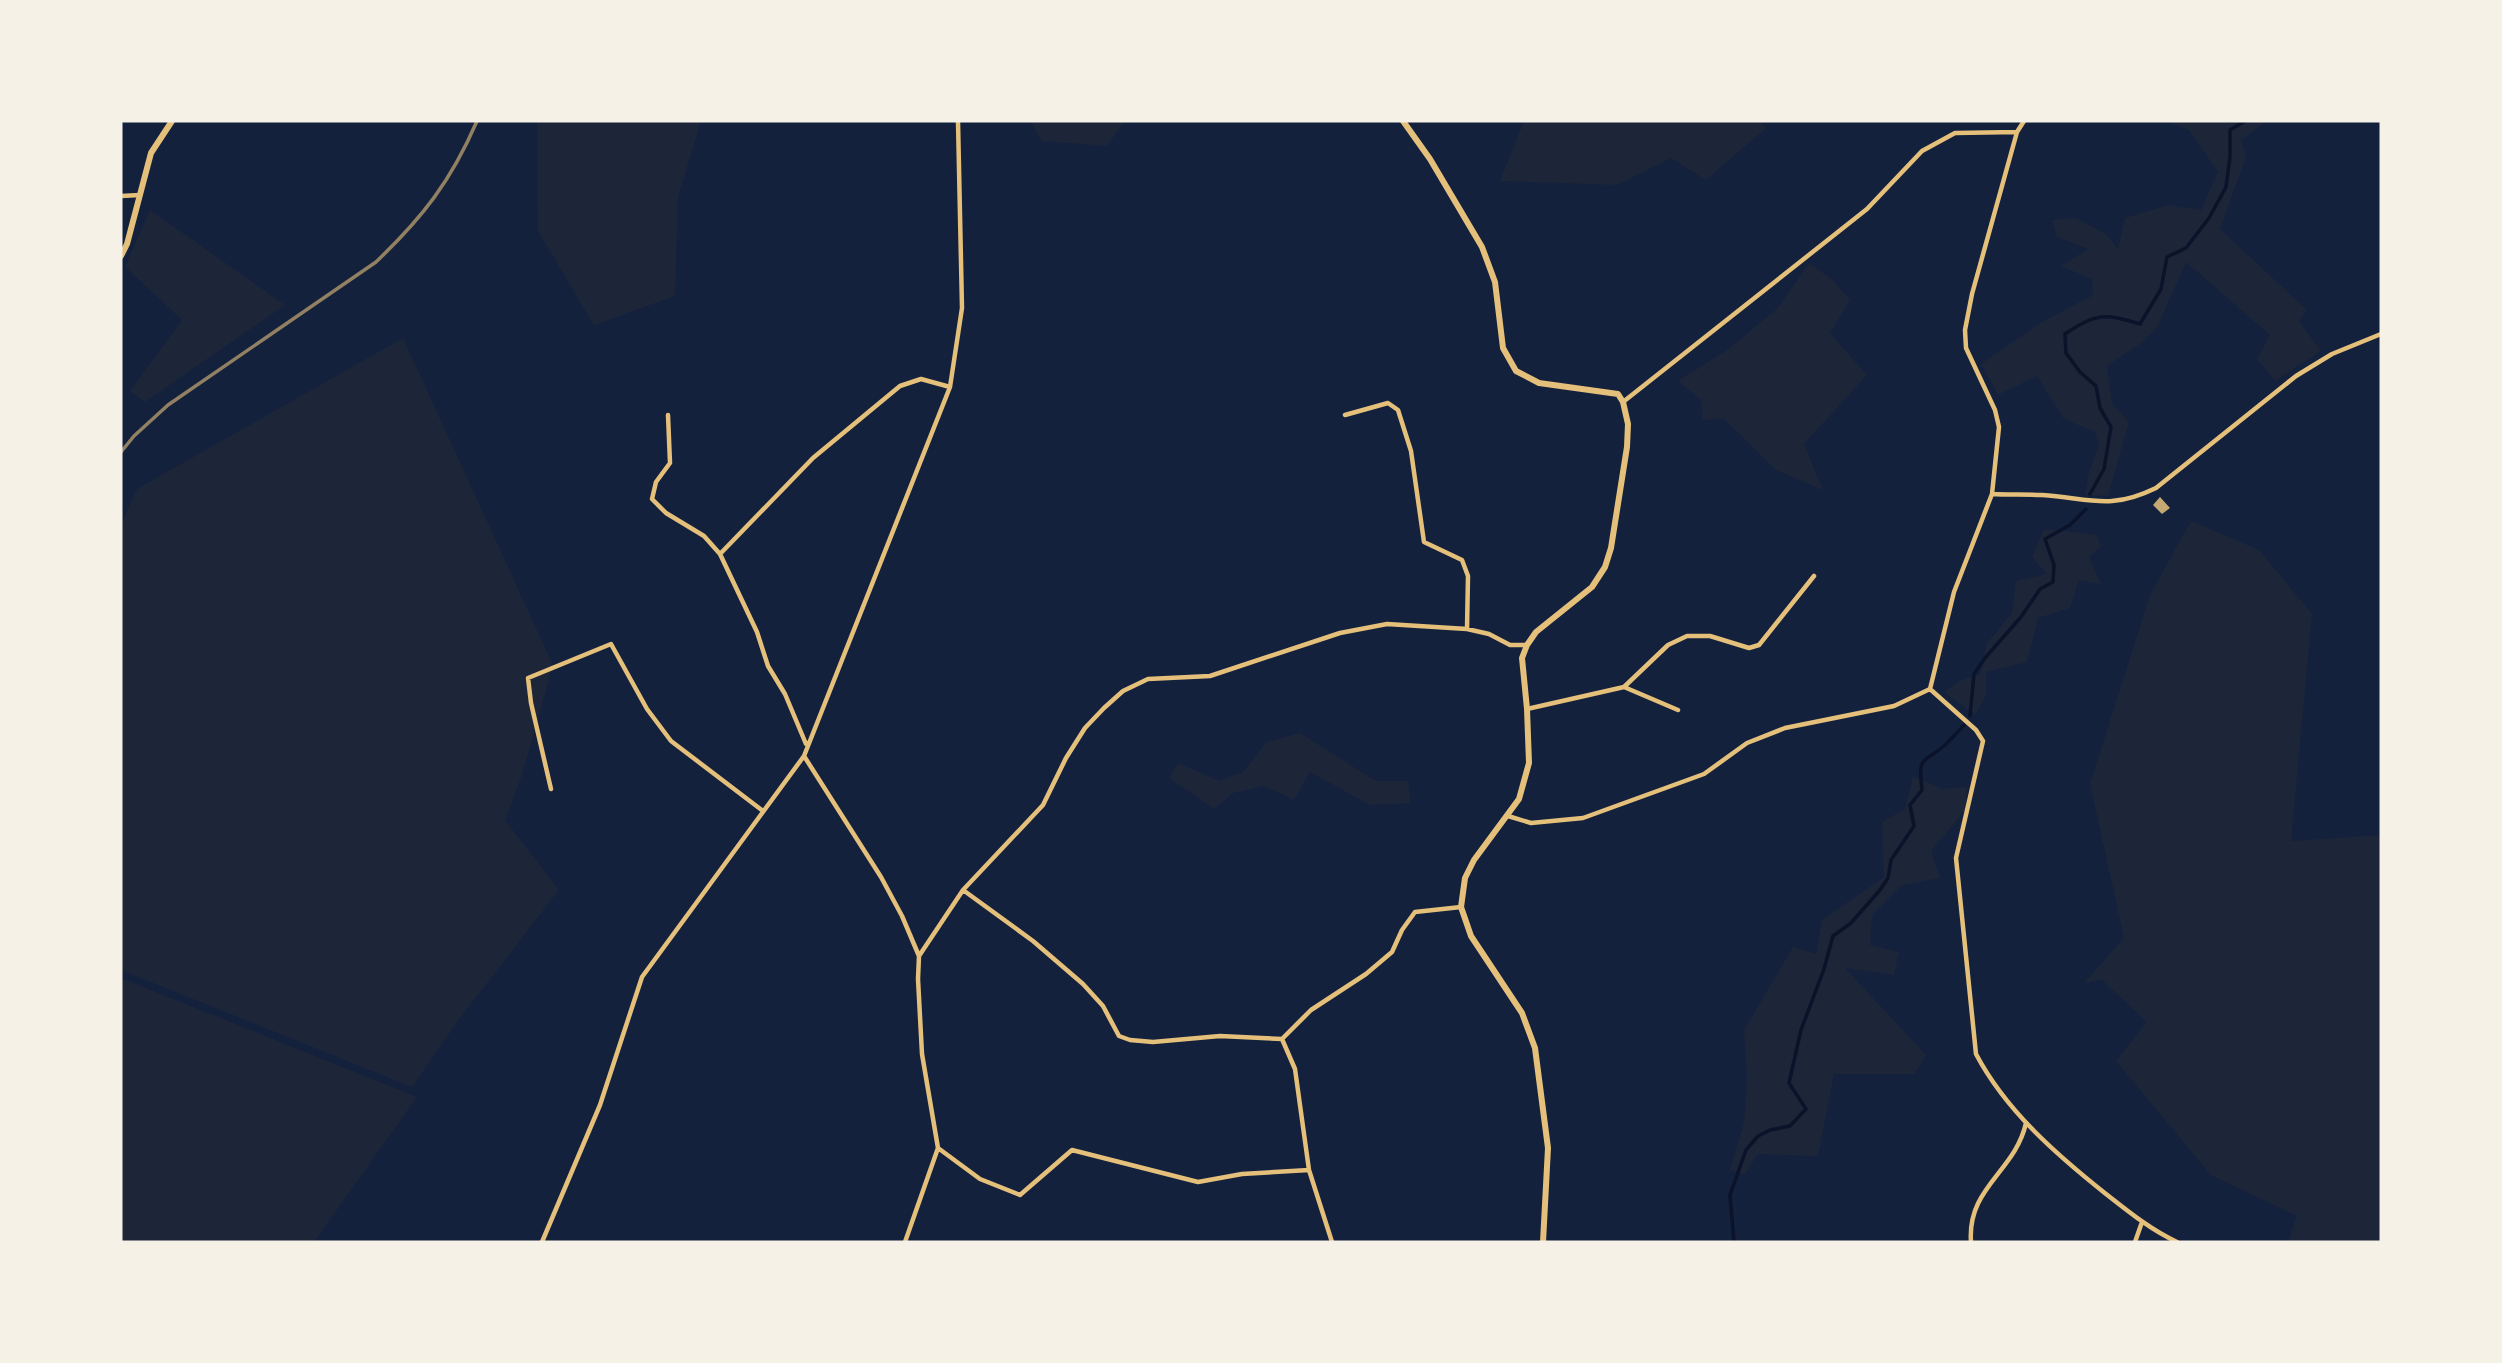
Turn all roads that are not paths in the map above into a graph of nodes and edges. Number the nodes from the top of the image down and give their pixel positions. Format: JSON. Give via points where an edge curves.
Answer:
{"nodes":[{"id":1,"x":172,"y":121,"type":"edge"},
{"id":2,"x":958,"y":121,"type":"edge"},
{"id":3,"x":1403,"y":121,"type":"edge"},
{"id":4,"x":2024,"y":121,"type":"edge"},
{"id":5,"x":2017,"y":132,"type":"junction"},
{"id":6,"x":140,"y":195,"type":"junction"},
{"id":7,"x":121,"y":196,"type":"edge"},
{"id":8,"x":121,"y":256,"type":"edge"},
{"id":9,"x":2381,"y":334,"type":"edge"},
{"id":10,"x":950,"y":387,"type":"junction"},
{"id":11,"x":1623,"y":402,"type":"junction"},
{"id":12,"x":668,"y":415,"type":"dead end"},
{"id":13,"x":1345,"y":415,"type":"dead end"},
{"id":14,"x":1992,"y":495,"type":"junction"},
{"id":15,"x":720,"y":554,"type":"junction"},
{"id":16,"x":1814,"y":576,"type":"dead end"},
{"id":17,"x":1467,"y":629,"type":"junction"},
{"id":18,"x":1527,"y":645,"type":"junction"},
{"id":19,"x":1624,"y":687,"type":"junction"},
{"id":20,"x":1930,"y":689,"type":"junction"},
{"id":21,"x":1527,"y":709,"type":"junction"},
{"id":22,"x":1678,"y":710,"type":"dead end"},
{"id":23,"x":806,"y":745,"type":"junction"},
{"id":24,"x":804,"y":756,"type":"junction"},
{"id":25,"x":551,"y":789,"type":"dead end"},
{"id":26,"x":763,"y":811,"type":"junction"},
{"id":27,"x":1508,"y":816,"type":"junction"},
{"id":28,"x":962,"y":890,"type":"junction"},
{"id":29,"x":1461,"y":907,"type":"junction"},
{"id":30,"x":919,"y":956,"type":"junction"},
{"id":31,"x":1282,"y":1039,"type":"junction"},
{"id":32,"x":2026,"y":1123,"type":"junction"},
{"id":33,"x":938,"y":1148,"type":"junction"},
{"id":34,"x":1308,"y":1170,"type":"junction"},
{"id":35,"x":2142,"y":1223,"type":"junction"},
{"id":36,"x":542,"y":1242,"type":"edge"},
{"id":37,"x":905,"y":1242,"type":"edge"},
{"id":38,"x":1332,"y":1242,"type":"edge"},
{"id":39,"x":1542,"y":1242,"type":"edge"},
{"id":40,"x":1971,"y":1242,"type":"edge"},
{"id":41,"x":2135,"y":1242,"type":"edge"},
{"id":42,"x":2177,"y":1242,"type":"edge"}],
"edges":[{"from":1,"to":6,"type":"street","via":[[150,153]]},
{"from":2,"to":10,"type":"street","via":[[962,308]]},
{"from":3,"to":11,"type":"street","via":[[1482,247],[1495,282],[1503,348],[1516,370],[1539,383],[1618,394]]},
{"from":4,"to":5,"type":"street"},
{"from":5,"to":11,"type":"street","via":[[1955,133],[1922,151],[1867,209]]},
{"from":5,"to":14,"type":"street","via":[[1965,330],[1966,348],[1999,427]]},
{"from":6,"to":7,"type":"street"},
{"from":6,"to":8,"type":"street"},
{"from":9,"to":14,"type":"street","via":[[2296,376],[2156,488],[2137,497],[2104,503],[2043,495]]},
{"from":10,"to":15,"type":"street","via":[[921,379],[900,387],[813,458]]},
{"from":10,"to":23,"type":"street"},
{"from":11,"to":18,"type":"street","via":[[1628,447],[1605,567],[1592,587],[1536,632]]},
{"from":12,"to":15,"type":"street","via":[[670,463],[656,482],[652,499],[704,536]]},
{"from":13,"to":17,"type":"street","via":[[1388,403],[1398,410],[1411,451],[1424,541],[1462,561],[1468,576]]},
{"from":14,"to":20,"type":"street","via":[[1954,592]]},
{"from":15,"to":23,"type":"street"},
{"from":16,"to":19,"type":"street","via":[[1759,645],[1749,648],[1710,636],[1687,636],[1668,645]]},
{"from":17,"to":18,"type":"street","via":[[1510,645]]},
{"from":17,"to":28,"type":"street","via":[[1387,624],[1363,628],[1210,676],[1148,679],[1123,691],[1085,728],[1043,805]]},
{"from":18,"to":21,"type":"street","via":[[1522,658]]},
{"from":19,"to":21,"type":"street"},
{"from":19,"to":22,"type":"street"},
{"from":20,"to":27,"type":"street","via":[[1894,706],[1786,728],[1747,743],[1704,774],[1583,818],[1531,823]]},
{"from":20,"to":32,"type":"street","via":[[1983,741],[1956,858],[1970,1013],[1976,1054]]},
{"from":21,"to":27,"type":"street","via":[[1529,763],[1519,799]]},
{"from":23,"to":24,"type":"street"},
{"from":24,"to":26,"type":"street"},
{"from":24,"to":30,"type":"street","via":[[881,877]]},
{"from":25,"to":26,"type":"street","via":[[528,678],[611,644],[647,709],[671,741]]},
{"from":26,"to":36,"type":"street","via":[[642,977],[600,1105]]},
{"from":27,"to":29,"type":"street","via":[[1474,860],[1465,878]]},
{"from":28,"to":30,"type":"street"},
{"from":28,"to":31,"type":"street","via":[[1083,984],[1103,1006],[1119,1036],[1153,1042],[1220,1036]]},
{"from":29,"to":31,"type":"street","via":[[1415,912],[1392,952],[1311,1010]]},
{"from":29,"to":39,"type":"street","via":[[1471,936],[1522,1013],[1535,1048],[1548,1148]]},
{"from":30,"to":33,"type":"street","via":[[922,1054]]},
{"from":31,"to":34,"type":"street","via":[[1295,1069]]},
{"from":32,"to":35,"type":"street"},
{"from":32,"to":40,"type":"street","via":[[2022,1139],[1977,1202],[1970,1223]]},
{"from":33,"to":34,"type":"street","via":[[980,1179],[1020,1195],[1072,1150],[1198,1182]]},
{"from":33,"to":37,"type":"street"},
{"from":34,"to":38,"type":"street"},
{"from":35,"to":41,"type":"street"},
{"from":35,"to":42,"type":"street"}]}
